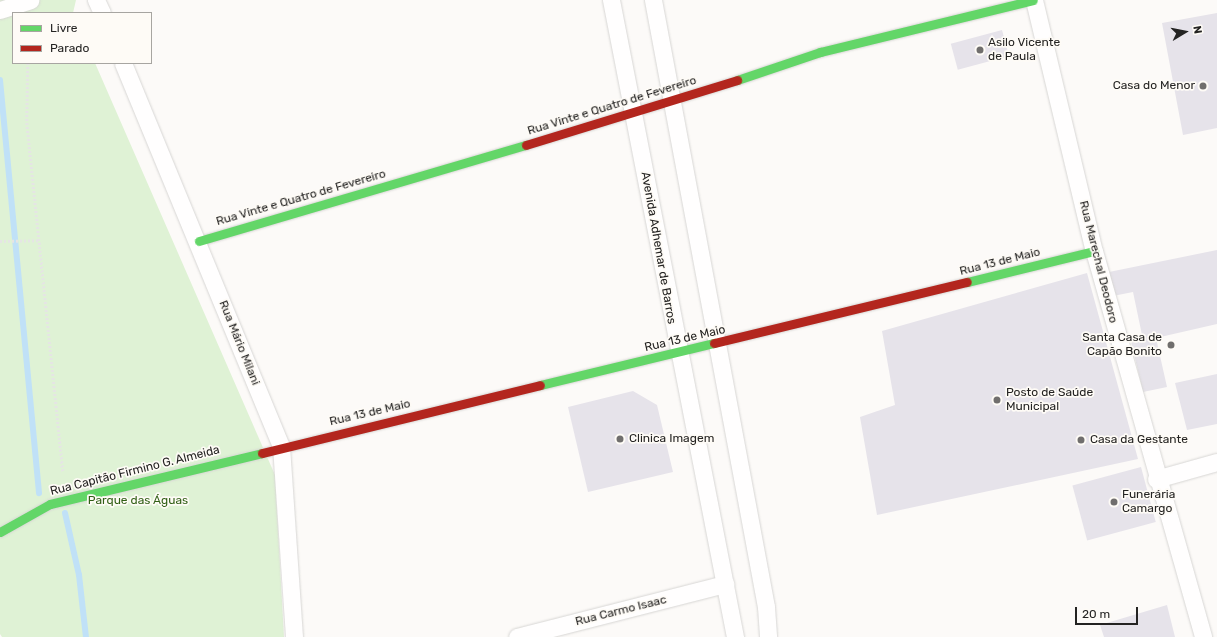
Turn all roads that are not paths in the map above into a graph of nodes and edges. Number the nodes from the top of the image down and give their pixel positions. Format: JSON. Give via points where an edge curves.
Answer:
{"nodes":[{"id":1,"x":30,"y":0,"type":"edge"},
{"id":2,"x":96,"y":0,"type":"edge"},
{"id":3,"x":611,"y":0,"type":"edge"},
{"id":4,"x":653,"y":0,"type":"edge"},
{"id":5,"x":1033,"y":0,"type":"edge"},
{"id":6,"x":0,"y":10,"type":"edge"},
{"id":7,"x":102,"y":12,"type":"edge"},
{"id":8,"x":123,"y":64,"type":"edge"},
{"id":9,"x":672,"y":102,"type":"junction"},
{"id":10,"x":633,"y":113,"type":"junction"},
{"id":11,"x":199,"y":241,"type":"junction"},
{"id":12,"x":1094,"y":251,"type":"junction"},
{"id":13,"x":717,"y":344,"type":"junction"},
{"id":14,"x":678,"y":354,"type":"junction"},
{"id":15,"x":281,"y":446,"type":"junction"},
{"id":16,"x":1217,"y":462,"type":"edge"},
{"id":17,"x":1156,"y":479,"type":"junction"},
{"id":18,"x":0,"y":532,"type":"edge"},
{"id":19,"x":725,"y":584,"type":"junction"},
{"id":20,"x":294,"y":637,"type":"edge"},
{"id":21,"x":517,"y":637,"type":"edge"},
{"id":22,"x":735,"y":637,"type":"edge"},
{"id":23,"x":768,"y":637,"type":"edge"},
{"id":24,"x":1203,"y":637,"type":"edge"}],
"edges":[{"from":1,"to":6,"type":"street"},
{"from":2,"to":7,"type":"street"},
{"from":3,"to":10,"type":"street","name":"Avenida Adhemar de Barros"},
{"from":4,"to":9,"type":"street"},
{"from":5,"to":9,"type":"street","name":"Rua Vinte e Quatro de Fevereiro","via":[[820,52]]},
{"from":5,"to":12,"type":"street","name":"Rua Marechal Deodoro"},
{"from":8,"to":11,"type":"street","name":"Rua Mário Milani"},
{"from":9,"to":10,"type":"street","name":"Rua Vinte e Quatro de Fevereiro"},
{"from":9,"to":13,"type":"street"},
{"from":10,"to":11,"type":"street","name":"Rua Vinte e Quatro de Fevereiro"},
{"from":10,"to":14,"type":"street","name":"Avenida Adhemar de Barros"},
{"from":11,"to":15,"type":"street","name":"Rua Mário Milani"},
{"from":12,"to":13,"type":"street","name":"Rua 13 de Maio"},
{"from":12,"to":17,"type":"street","name":"Rua Marechal Deodoro"},
{"from":13,"to":14,"type":"street","name":"Rua 13 de Maio"},
{"from":13,"to":23,"type":"street","via":[[766,606]]},
{"from":14,"to":15,"type":"street","name":"Rua 13 de Maio"},
{"from":14,"to":19,"type":"street","name":"Avenida Adhemar de Barros"},
{"from":15,"to":18,"type":"street","name":"Rua Capitão Firmino G. Almeida","via":[[50,504]]},
{"from":15,"to":20,"type":"street","name":"Rua Mário Milani"},
{"from":16,"to":17,"type":"street"},
{"from":17,"to":24,"type":"street","name":"Rua Marechal Deodoro"},
{"from":19,"to":21,"type":"street","name":"Rua Carmo Isaac"},
{"from":19,"to":22,"type":"street","name":"Avenida Adhemar de Barros"}]}
